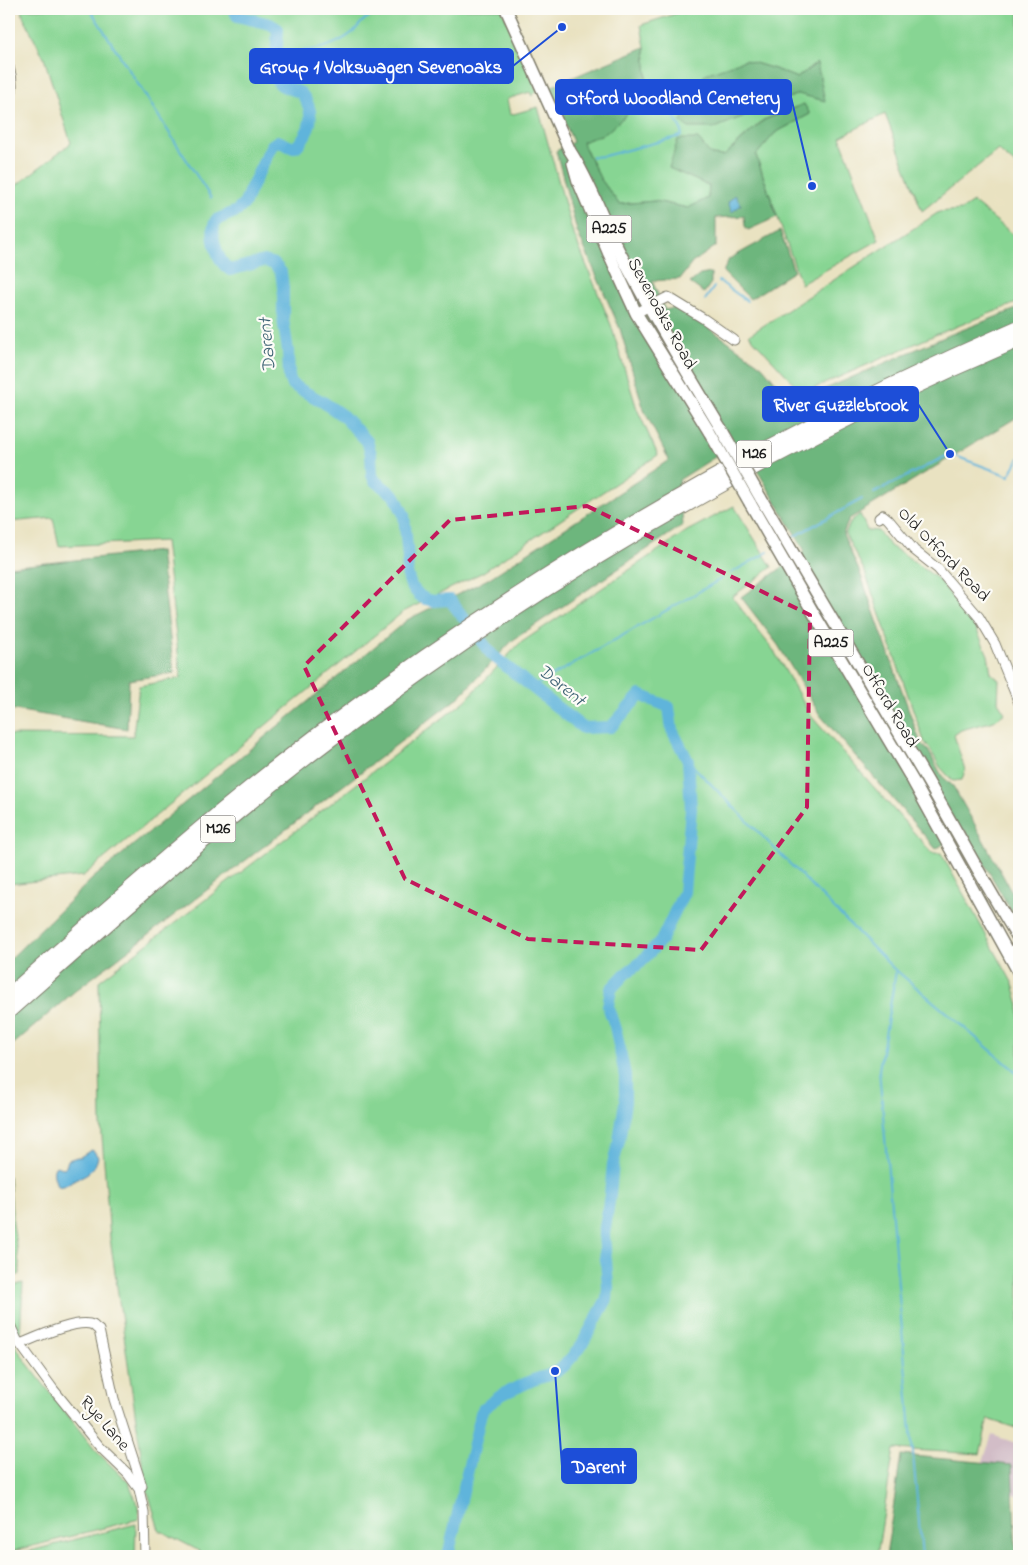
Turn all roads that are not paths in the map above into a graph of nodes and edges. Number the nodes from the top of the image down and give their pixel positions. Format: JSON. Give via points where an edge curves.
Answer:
{"nodes":[{"id":1,"x":506,"y":9,"type":"edge"},
{"id":2,"x":9,"y":67,"type":"edge"},
{"id":3,"x":9,"y":105,"type":"edge"},
{"id":4,"x":570,"y":151,"type":"junction"},
{"id":5,"x":649,"y":307,"type":"junction"},
{"id":6,"x":636,"y":313,"type":"junction"},
{"id":7,"x":1019,"y":327,"type":"edge"},
{"id":8,"x":734,"y":340,"type":"dead end"},
{"id":9,"x":1019,"y":340,"type":"edge"},
{"id":10,"x":715,"y":430,"type":"junction"},
{"id":11,"x":755,"y":500,"type":"junction"},
{"id":12,"x":878,"y":518,"type":"dead end"},
{"id":13,"x":504,"y":610,"type":"junction"},
{"id":14,"x":435,"y":656,"type":"junction"},
{"id":15,"x":1019,"y":703,"type":"edge"},
{"id":16,"x":1019,"y":939,"type":"edge"},
{"id":17,"x":1014,"y":949,"type":"edge"},
{"id":18,"x":1019,"y":973,"type":"edge"},
{"id":19,"x":9,"y":995,"type":"edge"},
{"id":20,"x":9,"y":1011,"type":"edge"},
{"id":21,"x":9,"y":1323,"type":"edge"},
{"id":22,"x":20,"y":1344,"type":"junction"},
{"id":23,"x":139,"y":1489,"type":"junction"},
{"id":24,"x":144,"y":1556,"type":"edge"}],
"edges":[{"from":1,"to":4,"type":"main road","name":"Sevenoaks Road","number":"A225"},
{"from":2,"to":3,"type":"street","via":[[12,85]]},
{"from":4,"to":5,"type":"main road","name":"Sevenoaks Road","number":"A225","via":[[583,171],[618,249]]},
{"from":4,"to":6,"type":"main road","name":"Sevenoaks Road","number":"A225","via":[[578,181]]},
{"from":5,"to":6,"type":"street"},
{"from":5,"to":8,"type":"street","via":[[668,298]]},
{"from":5,"to":10,"type":"main road","name":"Sevenoaks Road","number":"A225"},
{"from":6,"to":10,"type":"main road","name":"Sevenoaks Road","number":"A225"},
{"from":7,"to":13,"type":"highway","number":"M26","via":[[864,397],[753,454],[624,528]]},
{"from":9,"to":13,"type":"highway","number":"M26","via":[[884,401],[758,465]]},
{"from":10,"to":11,"type":"main road","name":"Otford Road","number":"A225","bridge":true},
{"from":11,"to":16,"type":"main road","name":"Otford Road","number":"A225","via":[[824,607]]},
{"from":11,"to":17,"type":"main road","name":"Otford Road","number":"A225","via":[[814,614]]},
{"from":12,"to":15,"type":"street","name":"Old Otford Road","via":[[882,515],[888,519],[980,617],[995,644]]},
{"from":13,"to":14,"type":"highway","number":"M26"},
{"from":14,"to":19,"type":"highway","number":"M26","via":[[330,725],[242,794]]},
{"from":14,"to":20,"type":"highway","number":"M26","via":[[240,811]]},
{"from":17,"to":18,"type":"main road","name":"Otford Road","number":"A225"},
{"from":21,"to":22,"type":"street","name":"Rye Lane"},
{"from":22,"to":23,"type":"street","name":"Rye Lane","via":[[100,1447]]},
{"from":22,"to":23,"type":"street","via":[[74,1324],[92,1324],[99,1330],[114,1399],[142,1486]]},
{"from":23,"to":24,"type":"street","name":"Rye Lane","via":[[144,1512]]}]}
